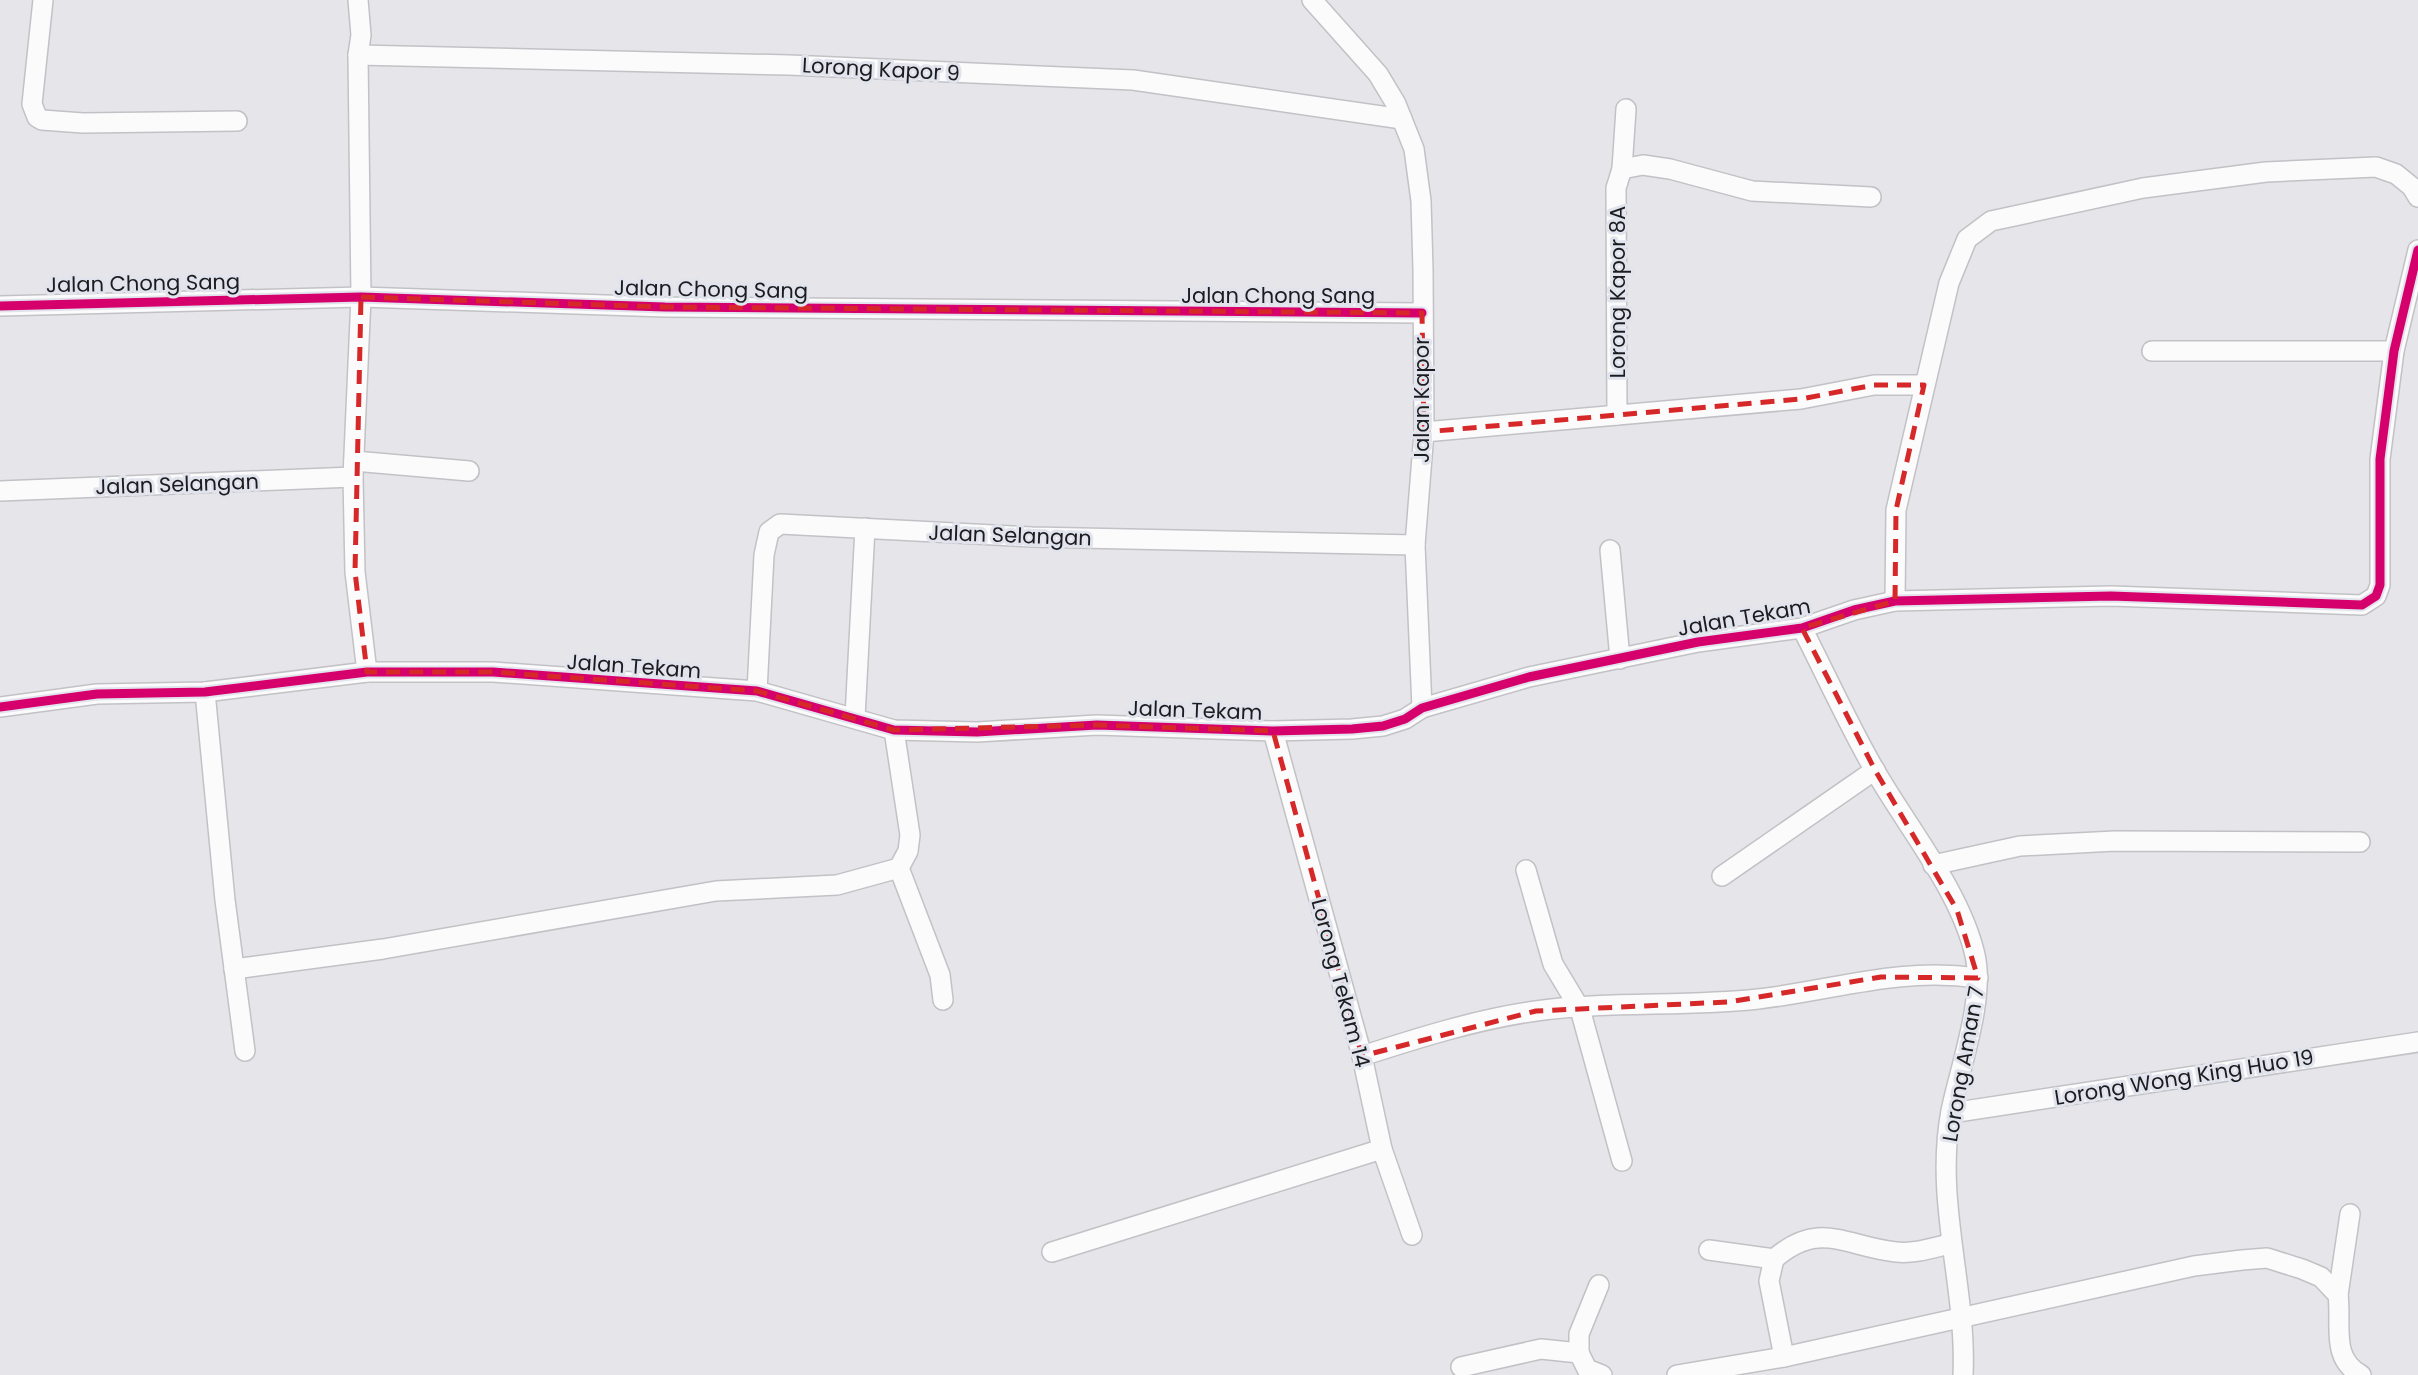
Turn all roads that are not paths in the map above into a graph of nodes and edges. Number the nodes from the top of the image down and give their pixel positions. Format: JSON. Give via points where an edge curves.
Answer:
{"nodes":[{"id":1,"x":43,"y":0,"type":"edge"},
{"id":2,"x":358,"y":0,"type":"edge"},
{"id":3,"x":1312,"y":0,"type":"edge"},
{"id":4,"x":358,"y":55,"type":"junction"},
{"id":5,"x":1626,"y":109,"type":"dead end"},
{"id":6,"x":1402,"y":119,"type":"junction"},
{"id":7,"x":237,"y":121,"type":"dead end"},
{"id":8,"x":1622,"y":169,"type":"junction"},
{"id":9,"x":1871,"y":197,"type":"dead end"},
{"id":10,"x":2418,"y":197,"type":"edge"},
{"id":11,"x":2418,"y":250,"type":"edge"},
{"id":12,"x":361,"y":297,"type":"junction"},
{"id":13,"x":0,"y":306,"type":"edge"},
{"id":14,"x":1422,"y":313,"type":"junction"},
{"id":15,"x":2152,"y":351,"type":"dead end"},
{"id":16,"x":2394,"y":351,"type":"junction"},
{"id":17,"x":1923,"y":385,"type":"junction"},
{"id":18,"x":1617,"y":415,"type":"junction"},
{"id":19,"x":1424,"y":432,"type":"junction"},
{"id":20,"x":354,"y":469,"type":"junction"},
{"id":21,"x":469,"y":471,"type":"dead end"},
{"id":22,"x":0,"y":491,"type":"edge"},
{"id":23,"x":865,"y":528,"type":"junction"},
{"id":24,"x":1415,"y":545,"type":"junction"},
{"id":25,"x":1610,"y":550,"type":"dead end"},
{"id":26,"x":1895,"y":601,"type":"junction"},
{"id":27,"x":1801,"y":628,"type":"junction"},
{"id":28,"x":1620,"y":659,"type":"junction"},
{"id":29,"x":367,"y":672,"type":"junction"},
{"id":30,"x":757,"y":691,"type":"junction"},
{"id":31,"x":205,"y":692,"type":"junction"},
{"id":32,"x":0,"y":707,"type":"edge"},
{"id":33,"x":1422,"y":708,"type":"junction"},
{"id":34,"x":855,"y":717,"type":"junction"},
{"id":35,"x":894,"y":730,"type":"junction"},
{"id":36,"x":1273,"y":731,"type":"junction"},
{"id":37,"x":1875,"y":770,"type":"junction"},
{"id":38,"x":2360,"y":842,"type":"dead end"},
{"id":39,"x":1933,"y":864,"type":"junction"},
{"id":40,"x":899,"y":868,"type":"junction"},
{"id":41,"x":1526,"y":870,"type":"dead end"},
{"id":42,"x":1722,"y":876,"type":"dead end"},
{"id":43,"x":234,"y":969,"type":"junction"},
{"id":44,"x":1978,"y":978,"type":"junction"},
{"id":45,"x":943,"y":1000,"type":"dead end"},
{"id":46,"x":1580,"y":1009,"type":"junction"},
{"id":47,"x":2418,"y":1042,"type":"edge"},
{"id":48,"x":245,"y":1051,"type":"dead end"},
{"id":49,"x":1362,"y":1056,"type":"junction"},
{"id":50,"x":1951,"y":1113,"type":"junction"},
{"id":51,"x":1382,"y":1149,"type":"junction"},
{"id":52,"x":1622,"y":1161,"type":"dead end"},
{"id":53,"x":2350,"y":1214,"type":"dead end"},
{"id":54,"x":1412,"y":1235,"type":"dead end"},
{"id":55,"x":1950,"y":1244,"type":"junction"},
{"id":56,"x":1709,"y":1250,"type":"dead end"},
{"id":57,"x":1052,"y":1252,"type":"dead end"},
{"id":58,"x":1774,"y":1259,"type":"junction"},
{"id":59,"x":1599,"y":1284,"type":"dead end"},
{"id":60,"x":2338,"y":1295,"type":"junction"},
{"id":61,"x":1960,"y":1317,"type":"junction"},
{"id":62,"x":1579,"y":1353,"type":"junction"},
{"id":63,"x":1784,"y":1357,"type":"junction"},
{"id":64,"x":1461,"y":1367,"type":"dead end"},
{"id":65,"x":1602,"y":1375,"type":"edge"},
{"id":66,"x":1677,"y":1375,"type":"edge"},
{"id":67,"x":1964,"y":1375,"type":"edge"},
{"id":68,"x":2361,"y":1375,"type":"edge"}],
"edges":[{"from":1,"to":7,"type":"street","via":[[32,104],[37,117],[83,123]]},
{"from":2,"to":4,"type":"street"},
{"from":3,"to":6,"type":"street","name":"Jalan Kapor","via":[[1378,74]]},
{"from":4,"to":6,"type":"street","name":"Lorong Kapor 9","via":[[789,65],[1133,80]]},
{"from":4,"to":12,"type":"street"},
{"from":5,"to":8,"type":"street","name":"Lorong Kapor 8A"},
{"from":6,"to":14,"type":"street","name":"Jalan Kapor","via":[[1414,149],[1421,201]]},
{"from":8,"to":9,"type":"street","via":[[1643,165],[1671,169],[1752,191]]},
{"from":8,"to":18,"type":"street","name":"Lorong Kapor 8A","via":[[1616,188]]},
{"from":10,"to":17,"type":"street","via":[[2396,174],[2376,167],[2266,172],[2143,188],[1992,221],[1967,239],[1960,252]]},
{"from":11,"to":16,"type":"street"},
{"from":12,"to":13,"type":"street","name":"Jalan Chong Sang"},
{"from":12,"to":14,"type":"street","name":"Jalan Chong Sang","via":[[665,307]]},
{"from":12,"to":20,"type":"street"},
{"from":14,"to":19,"type":"street","name":"Jalan Kapor"},
{"from":15,"to":16,"type":"street"},
{"from":16,"to":26,"type":"street","name":"Jalan Tekam","via":[[2380,459],[2380,585],[2376,596],[2362,605],[2111,596]]},
{"from":17,"to":18,"type":"street","via":[[1874,385],[1801,399]]},
{"from":17,"to":26,"type":"street","via":[[1896,510]]},
{"from":18,"to":19,"type":"street"},
{"from":19,"to":24,"type":"street","name":"Jalan Kapor"},
{"from":20,"to":21,"type":"street","name":"Jalan Selangan"},
{"from":20,"to":22,"type":"street","name":"Jalan Selangan"},
{"from":20,"to":29,"type":"street","via":[[355,572]]},
{"from":23,"to":24,"type":"street","name":"Jalan Selangan","via":[[1032,537]]},
{"from":23,"to":30,"type":"street","name":"Jalan Selangan","via":[[793,522],[773,527],[764,555]]},
{"from":23,"to":34,"type":"street"},
{"from":24,"to":33,"type":"street","name":"Jalan Kapor"},
{"from":25,"to":28,"type":"street"},
{"from":26,"to":27,"type":"street","name":"Jalan Tekam"},
{"from":27,"to":28,"type":"street","name":"Jalan Tekam","via":[[1698,642]]},
{"from":27,"to":37,"type":"street","name":"Lorong Aman 7"},
{"from":28,"to":33,"type":"street","name":"Jalan Tekam","via":[[1529,677]]},
{"from":29,"to":30,"type":"street","name":"Jalan Tekam","via":[[493,672]]},
{"from":29,"to":31,"type":"street","name":"Jalan Tekam"},
{"from":30,"to":34,"type":"street","name":"Jalan Tekam"},
{"from":31,"to":32,"type":"street","name":"Jalan Tekam","via":[[97,694]]},
{"from":31,"to":43,"type":"street"},
{"from":33,"to":36,"type":"street","name":"Jalan Tekam","via":[[1383,726]]},
{"from":34,"to":35,"type":"street","name":"Jalan Tekam"},
{"from":35,"to":36,"type":"street","name":"Jalan Tekam","via":[[977,732],[1097,725]]},
{"from":35,"to":40,"type":"street","via":[[911,835]]},
{"from":36,"to":49,"type":"street","name":"Lorong Tekam 14"},
{"from":37,"to":39,"type":"street","name":"Lorong Aman 7"},
{"from":37,"to":42,"type":"street"},
{"from":38,"to":39,"type":"street","via":[[2102,841],[2020,846]]},
{"from":39,"to":44,"type":"street","name":"Lorong Aman 7","via":[[1972,943]]},
{"from":40,"to":43,"type":"street","via":[[837,886],[716,891],[383,949]]},
{"from":40,"to":45,"type":"street","via":[[940,975]]},
{"from":41,"to":46,"type":"street","via":[[1553,964]]},
{"from":43,"to":48,"type":"street"},
{"from":44,"to":46,"type":"street","via":[[1942,973],[1881,977],[1728,1002]]},
{"from":44,"to":50,"type":"street","name":"Lorong Aman 7"},
{"from":46,"to":49,"type":"street","via":[[1536,1011]]},
{"from":46,"to":52,"type":"street"},
{"from":47,"to":50,"type":"street","name":"Lorong Wong King Huo 19"},
{"from":49,"to":51,"type":"street","name":"Lorong Tekam 14"},
{"from":50,"to":55,"type":"street","name":"Lorong Aman 7","via":[[1946,1175]]},
{"from":51,"to":54,"type":"street","name":"Lorong Tekam 14"},
{"from":51,"to":57,"type":"street"},
{"from":53,"to":60,"type":"street"},
{"from":55,"to":58,"type":"street","via":[[1913,1253],[1812,1237],[1789,1245]]},
{"from":55,"to":61,"type":"street","name":"Lorong Aman 7"},
{"from":56,"to":58,"type":"street"},
{"from":58,"to":63,"type":"street","via":[[1769,1281]]},
{"from":59,"to":62,"type":"street","via":[[1579,1334]]},
{"from":60,"to":61,"type":"street","via":[[2321,1277],[2267,1258],[2194,1266]]},
{"from":60,"to":68,"type":"street","via":[[2341,1353],[2346,1366]]},
{"from":61,"to":63,"type":"street"},
{"from":61,"to":67,"type":"street","name":"Lorong Aman 7"},
{"from":62,"to":64,"type":"street","via":[[1541,1349]]},
{"from":62,"to":65,"type":"street","via":[[1587,1369]]},
{"from":63,"to":66,"type":"street"}]}
